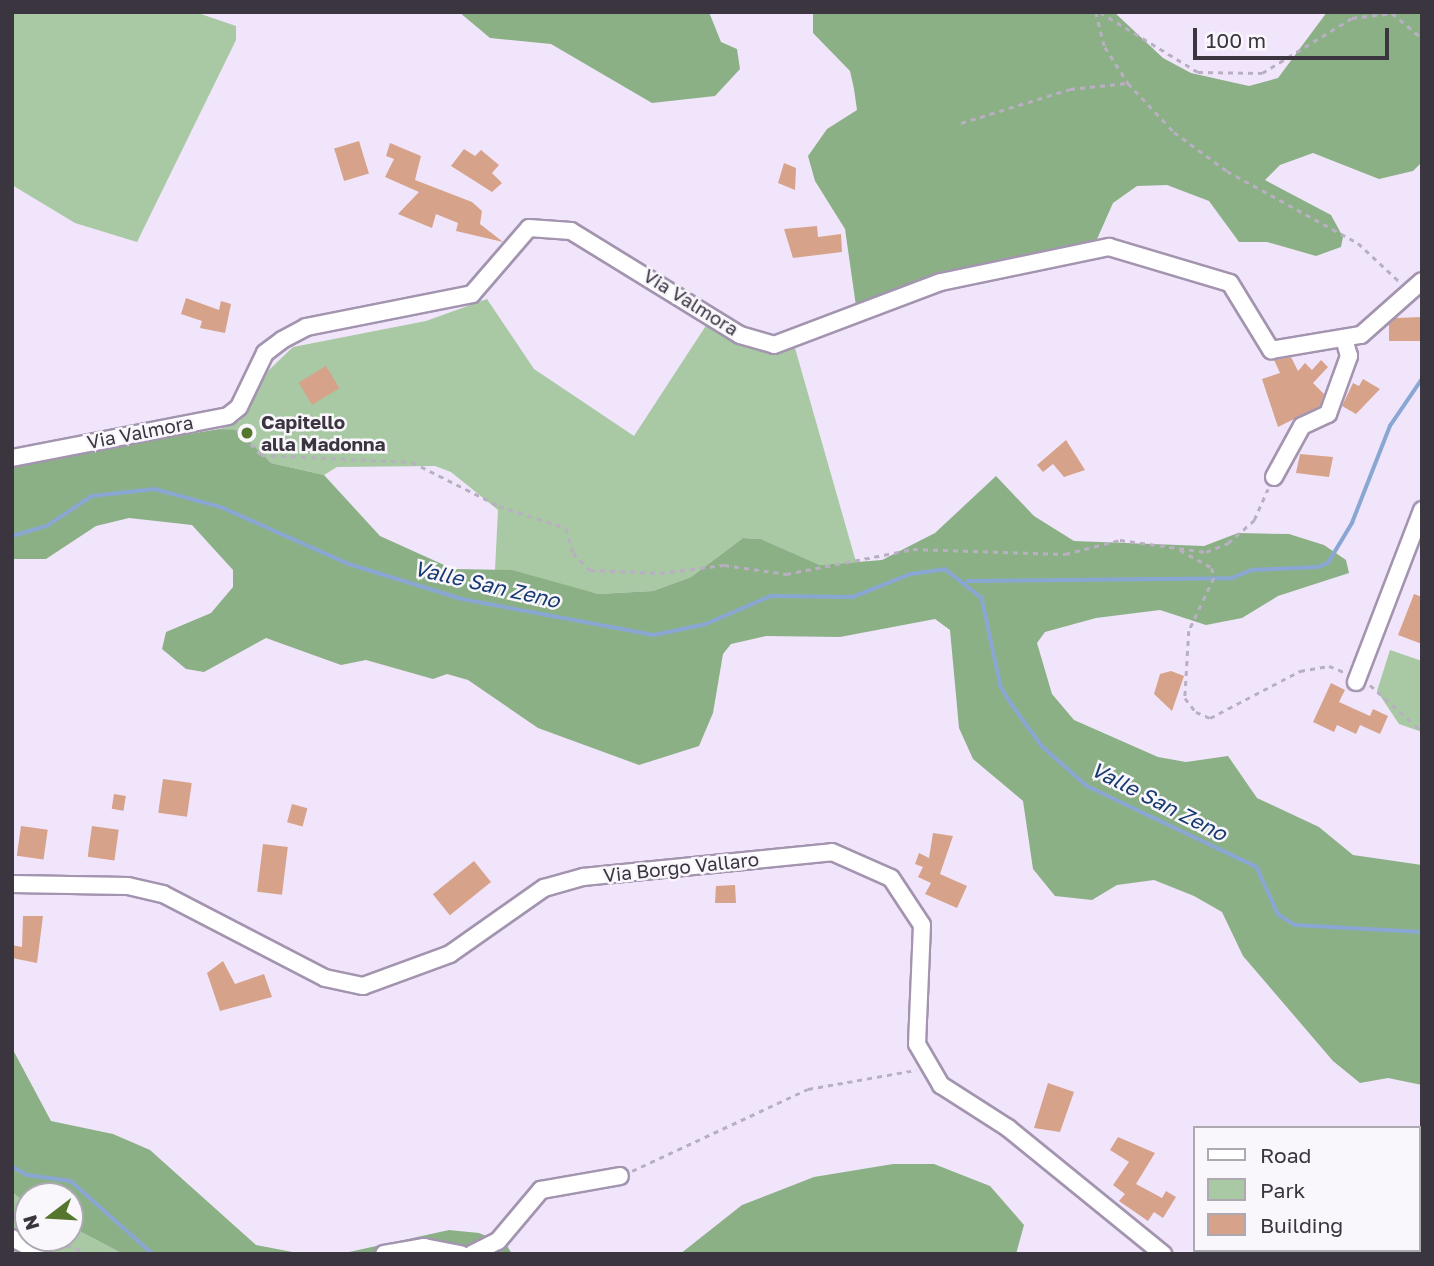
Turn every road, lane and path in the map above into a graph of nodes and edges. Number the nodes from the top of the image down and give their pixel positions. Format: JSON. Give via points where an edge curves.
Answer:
{"nodes":[{"id":1,"x":1098,"y":12,"type":"edge"},
{"id":2,"x":1422,"y":38,"type":"edge"},
{"id":3,"x":1128,"y":83,"type":"junction"},
{"id":4,"x":961,"y":123,"type":"dead end"},
{"id":5,"x":1415,"y":286,"type":"edge"},
{"id":6,"x":1345,"y":342,"type":"junction"},
{"id":7,"x":228,"y":415,"type":"junction"},
{"id":8,"x":12,"y":458,"type":"edge"},
{"id":9,"x":1274,"y":477,"type":"joint"},
{"id":10,"x":1422,"y":510,"type":"edge"},
{"id":11,"x":1177,"y":548,"type":"junction"},
{"id":12,"x":1356,"y":680,"type":"junction"},
{"id":13,"x":1422,"y":731,"type":"edge"},
{"id":14,"x":12,"y":884,"type":"edge"},
{"id":15,"x":926,"y":1066,"type":"junction"},
{"id":16,"x":620,"y":1176,"type":"joint"},
{"id":17,"x":12,"y":1238,"type":"edge"},
{"id":18,"x":42,"y":1254,"type":"edge"},
{"id":19,"x":384,"y":1254,"type":"edge"},
{"id":20,"x":461,"y":1254,"type":"edge"},
{"id":21,"x":472,"y":1254,"type":"edge"},
{"id":22,"x":1163,"y":1254,"type":"edge"}],
"edges":[{"from":1,"to":2,"type":"path","via":[[1198,72],[1262,73],[1352,18],[1392,13]]},
{"from":1,"to":3,"type":"path","via":[[1105,47]]},
{"from":3,"to":4,"type":"path","via":[[1070,89]]},
{"from":3,"to":5,"type":"path","via":[[1174,132],[1227,171],[1358,243]]},
{"from":5,"to":6,"type":"street"},
{"from":6,"to":7,"type":"street","name":"Via Valmora","via":[[1271,350],[1230,283],[1110,247],[941,282],[774,345],[740,335],[571,231],[550,227],[518,237],[472,294],[306,327],[282,340],[265,353],[239,407]]},
{"from":6,"to":9,"type":"street","via":[[1349,356],[1328,414],[1302,425]]},
{"from":7,"to":8,"type":"street","name":"Via Valmora"},
{"from":7,"to":11,"type":"path","via":[[261,455],[412,462],[453,479],[499,506],[566,528],[573,553],[590,570],[660,573],[724,565],[786,574],[913,549],[1065,554],[1120,540]]},
{"from":9,"to":11,"type":"path","via":[[1254,520],[1228,543],[1206,552]]},
{"from":10,"to":12,"type":"street"},
{"from":11,"to":12,"type":"path","via":[[1212,568],[1214,578],[1189,631],[1185,698],[1196,712],[1210,718],[1300,671],[1329,666]]},
{"from":12,"to":13,"type":"path"},
{"from":14,"to":15,"type":"street","name":"Via Borgo Vallaro","via":[[128,886],[163,894],[325,978],[363,986],[450,954],[544,888],[570,881],[832,852],[891,878],[922,925],[916,1025]]},
{"from":15,"to":16,"type":"path","via":[[808,1088]]},
{"from":15,"to":22,"type":"street","via":[[941,1085],[1008,1128]]},
{"from":16,"to":21,"type":"street","via":[[541,1190],[498,1241]]},
{"from":17,"to":18,"type":"street"},
{"from":19,"to":20,"type":"street","via":[[424,1247]]}]}
